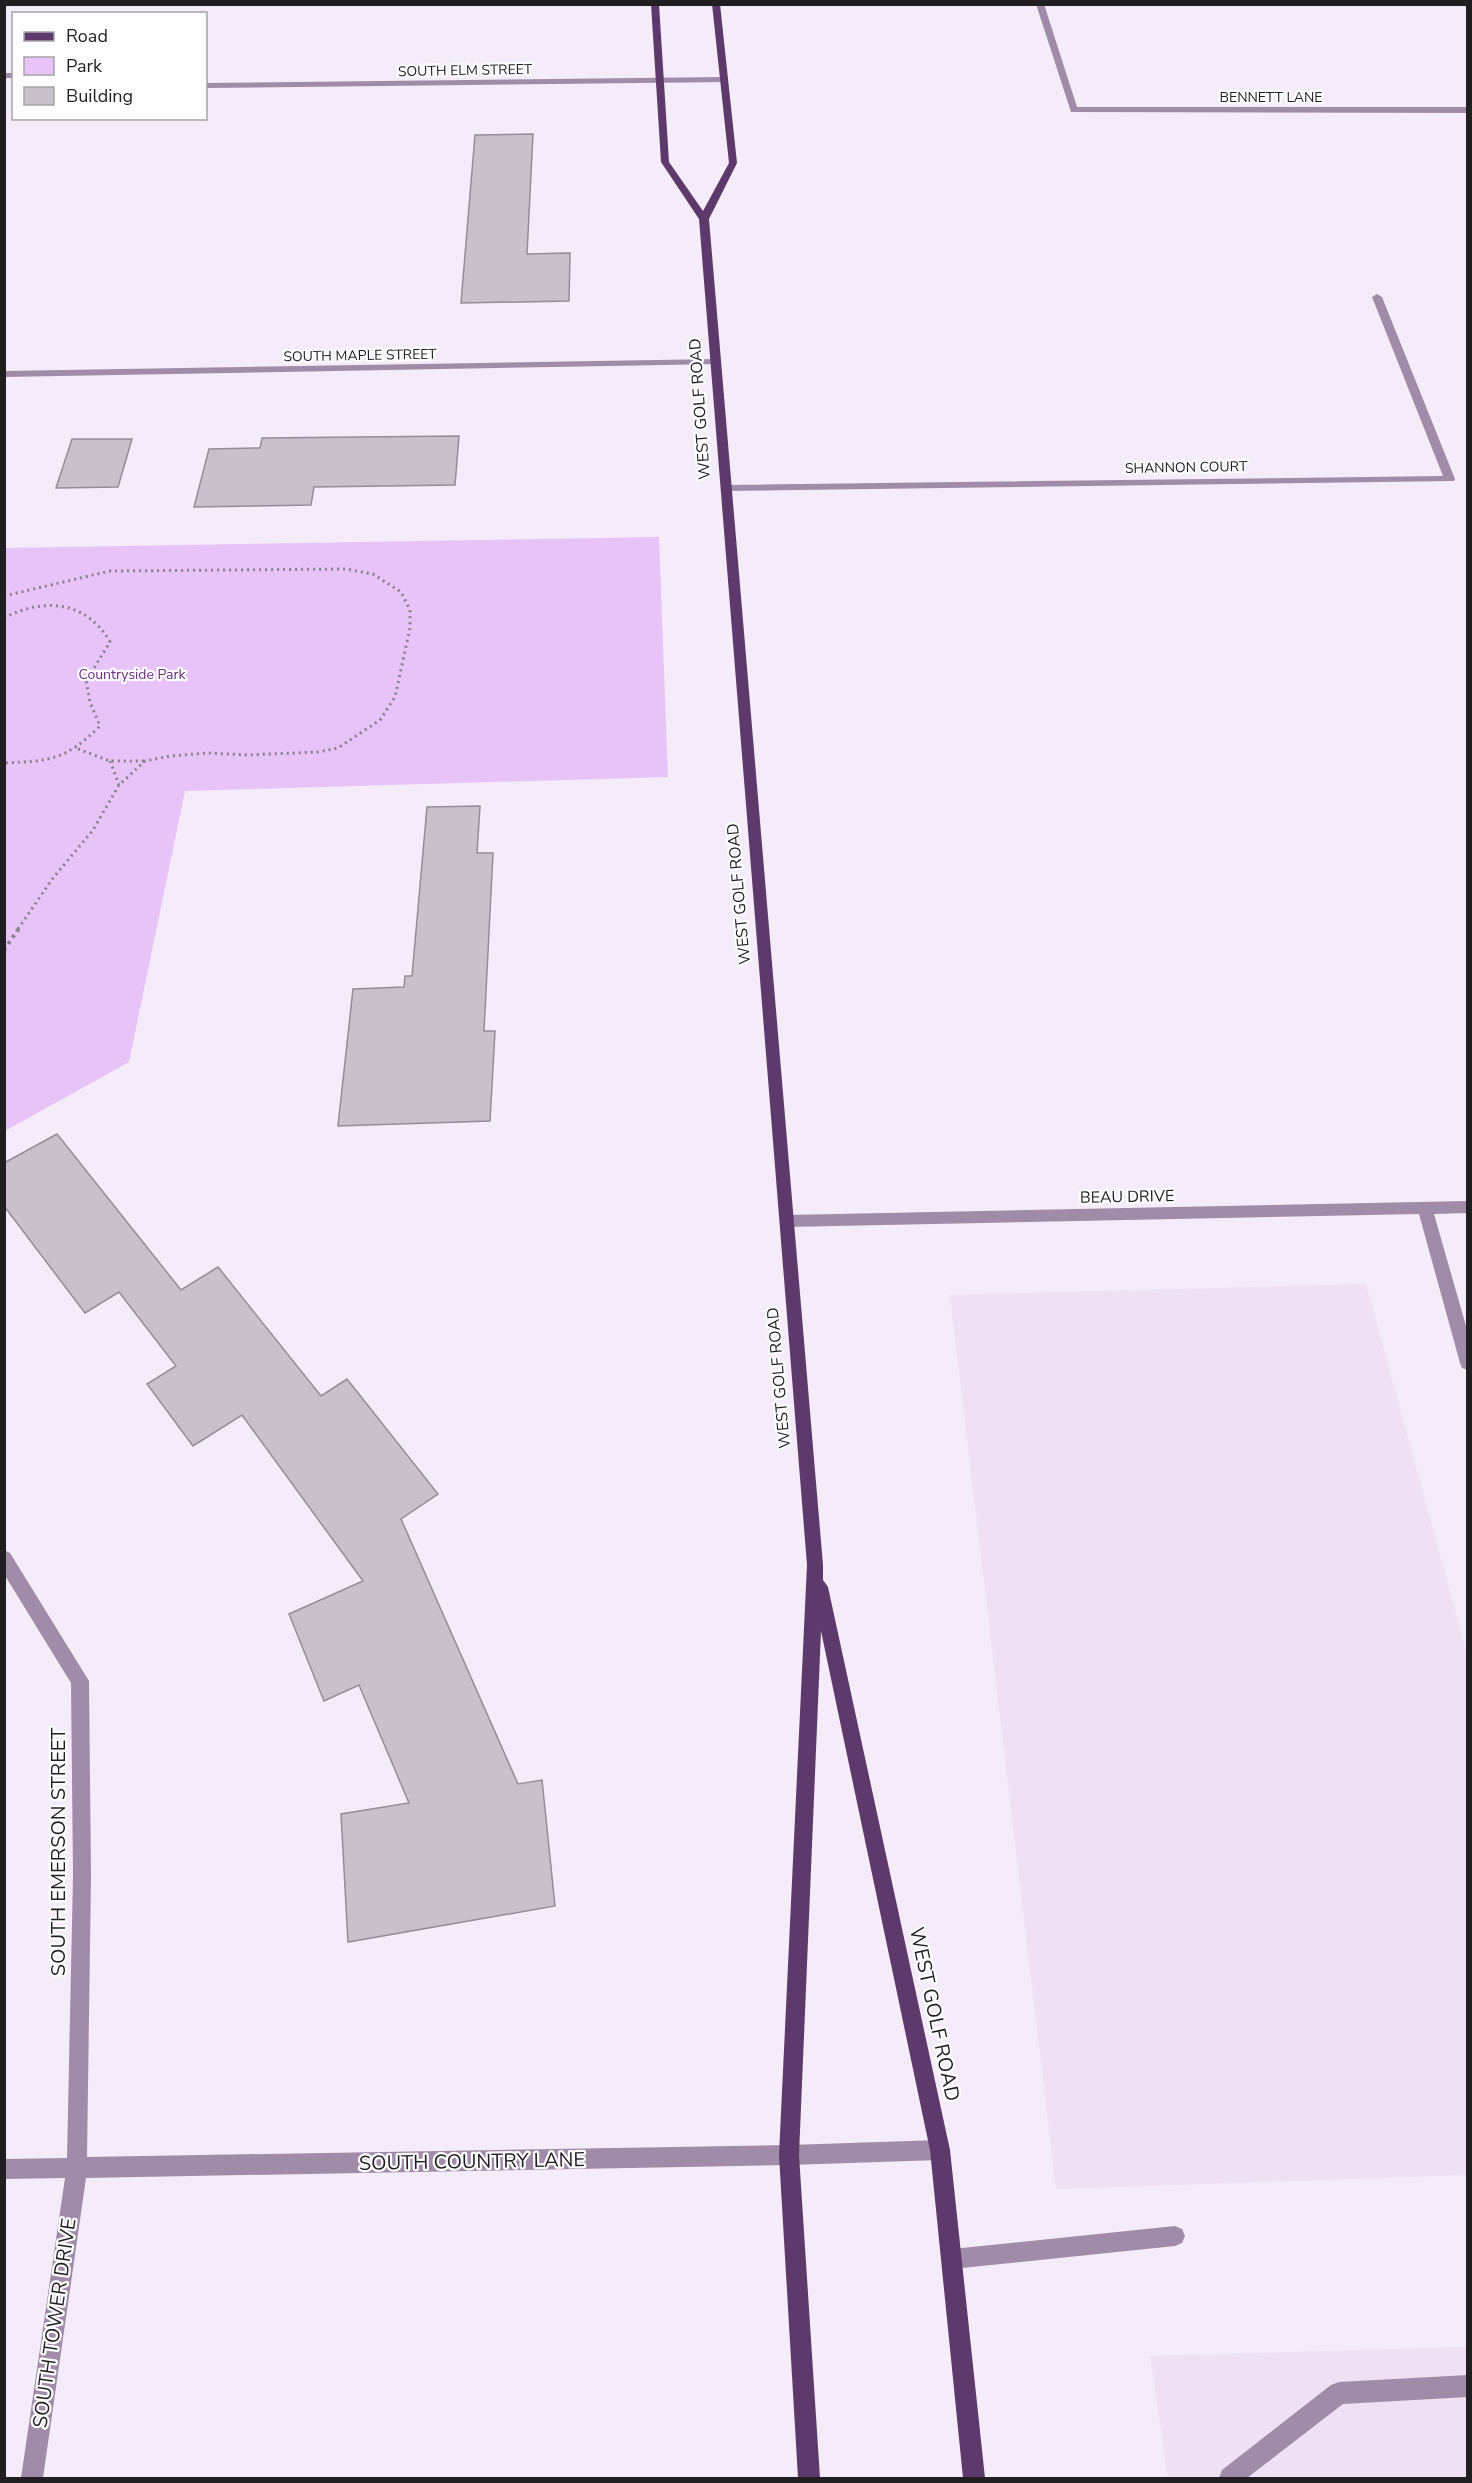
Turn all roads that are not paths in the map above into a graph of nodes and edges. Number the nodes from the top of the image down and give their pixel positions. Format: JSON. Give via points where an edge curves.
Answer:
{"nodes":[{"id":1,"x":655,"y":4,"type":"edge"},
{"id":2,"x":716,"y":4,"type":"edge"},
{"id":3,"x":1040,"y":4,"type":"edge"},
{"id":4,"x":724,"y":80,"type":"junction"},
{"id":5,"x":660,"y":81,"type":"junction"},
{"id":6,"x":207,"y":87,"type":"edge"},
{"id":7,"x":1467,"y":110,"type":"edge"},
{"id":8,"x":704,"y":219,"type":"junction"},
{"id":9,"x":1377,"y":297,"type":"dead end"},
{"id":10,"x":717,"y":362,"type":"junction"},
{"id":11,"x":4,"y":374,"type":"edge"},
{"id":12,"x":726,"y":488,"type":"junction"},
{"id":13,"x":1467,"y":1207,"type":"edge"},
{"id":14,"x":1425,"y":1208,"type":"junction"},
{"id":15,"x":787,"y":1221,"type":"junction"},
{"id":16,"x":1467,"y":1363,"type":"edge"},
{"id":17,"x":4,"y":1558,"type":"edge"},
{"id":18,"x":815,"y":1565,"type":"junction"},
{"id":19,"x":940,"y":2150,"type":"junction"},
{"id":20,"x":789,"y":2155,"type":"junction"},
{"id":21,"x":77,"y":2168,"type":"junction"},
{"id":22,"x":4,"y":2169,"type":"edge"},
{"id":23,"x":1175,"y":2236,"type":"dead end"},
{"id":24,"x":952,"y":2259,"type":"junction"},
{"id":25,"x":1467,"y":2386,"type":"edge"},
{"id":26,"x":32,"y":2478,"type":"edge"},
{"id":27,"x":808,"y":2478,"type":"edge"},
{"id":28,"x":974,"y":2478,"type":"edge"},
{"id":29,"x":1230,"y":2478,"type":"edge"}],
"edges":[{"from":1,"to":5,"type":"main road","name":"WEST GOLF ROAD"},
{"from":2,"to":4,"type":"main road"},
{"from":3,"to":7,"type":"street","name":"BENNETT LANE","via":[[1074,110]]},
{"from":4,"to":5,"type":"street","name":"SOUTH ELM STREET"},
{"from":4,"to":8,"type":"main road","via":[[733,163]]},
{"from":5,"to":6,"type":"street","name":"SOUTH ELM STREET"},
{"from":5,"to":8,"type":"main road","name":"WEST GOLF ROAD","via":[[665,162]]},
{"from":8,"to":10,"type":"main road","name":"WEST GOLF ROAD"},
{"from":9,"to":12,"type":"street","name":"SHANNON COURT","via":[[1450,479]]},
{"from":10,"to":11,"type":"street","name":"SOUTH MAPLE STREET"},
{"from":10,"to":12,"type":"main road","name":"WEST GOLF ROAD"},
{"from":12,"to":15,"type":"main road","name":"WEST GOLF ROAD"},
{"from":13,"to":14,"type":"street","name":"BEAU DRIVE"},
{"from":14,"to":15,"type":"street","name":"BEAU DRIVE"},
{"from":14,"to":16,"type":"street"},
{"from":15,"to":18,"type":"main road","name":"WEST GOLF ROAD"},
{"from":17,"to":21,"type":"street","name":"SOUTH EMERSON STREET","via":[[80,1681],[82,1876]]},
{"from":18,"to":19,"type":"main road","name":"WEST GOLF ROAD"},
{"from":18,"to":20,"type":"main road","name":"WEST GOLF ROAD"},
{"from":19,"to":20,"type":"street","name":"SOUTH COUNTRY LANE"},
{"from":19,"to":24,"type":"main road","name":"WEST GOLF ROAD"},
{"from":20,"to":21,"type":"street","name":"SOUTH COUNTRY LANE"},
{"from":20,"to":27,"type":"main road","name":"WEST GOLF ROAD"},
{"from":21,"to":22,"type":"street","name":"SOUTH COUNTRY LANE"},
{"from":21,"to":26,"type":"street","name":"SOUTH TOWER DRIVE"},
{"from":23,"to":24,"type":"street"},
{"from":24,"to":28,"type":"main road","name":"WEST GOLF ROAD"},
{"from":25,"to":29,"type":"street","via":[[1339,2393]]}]}
